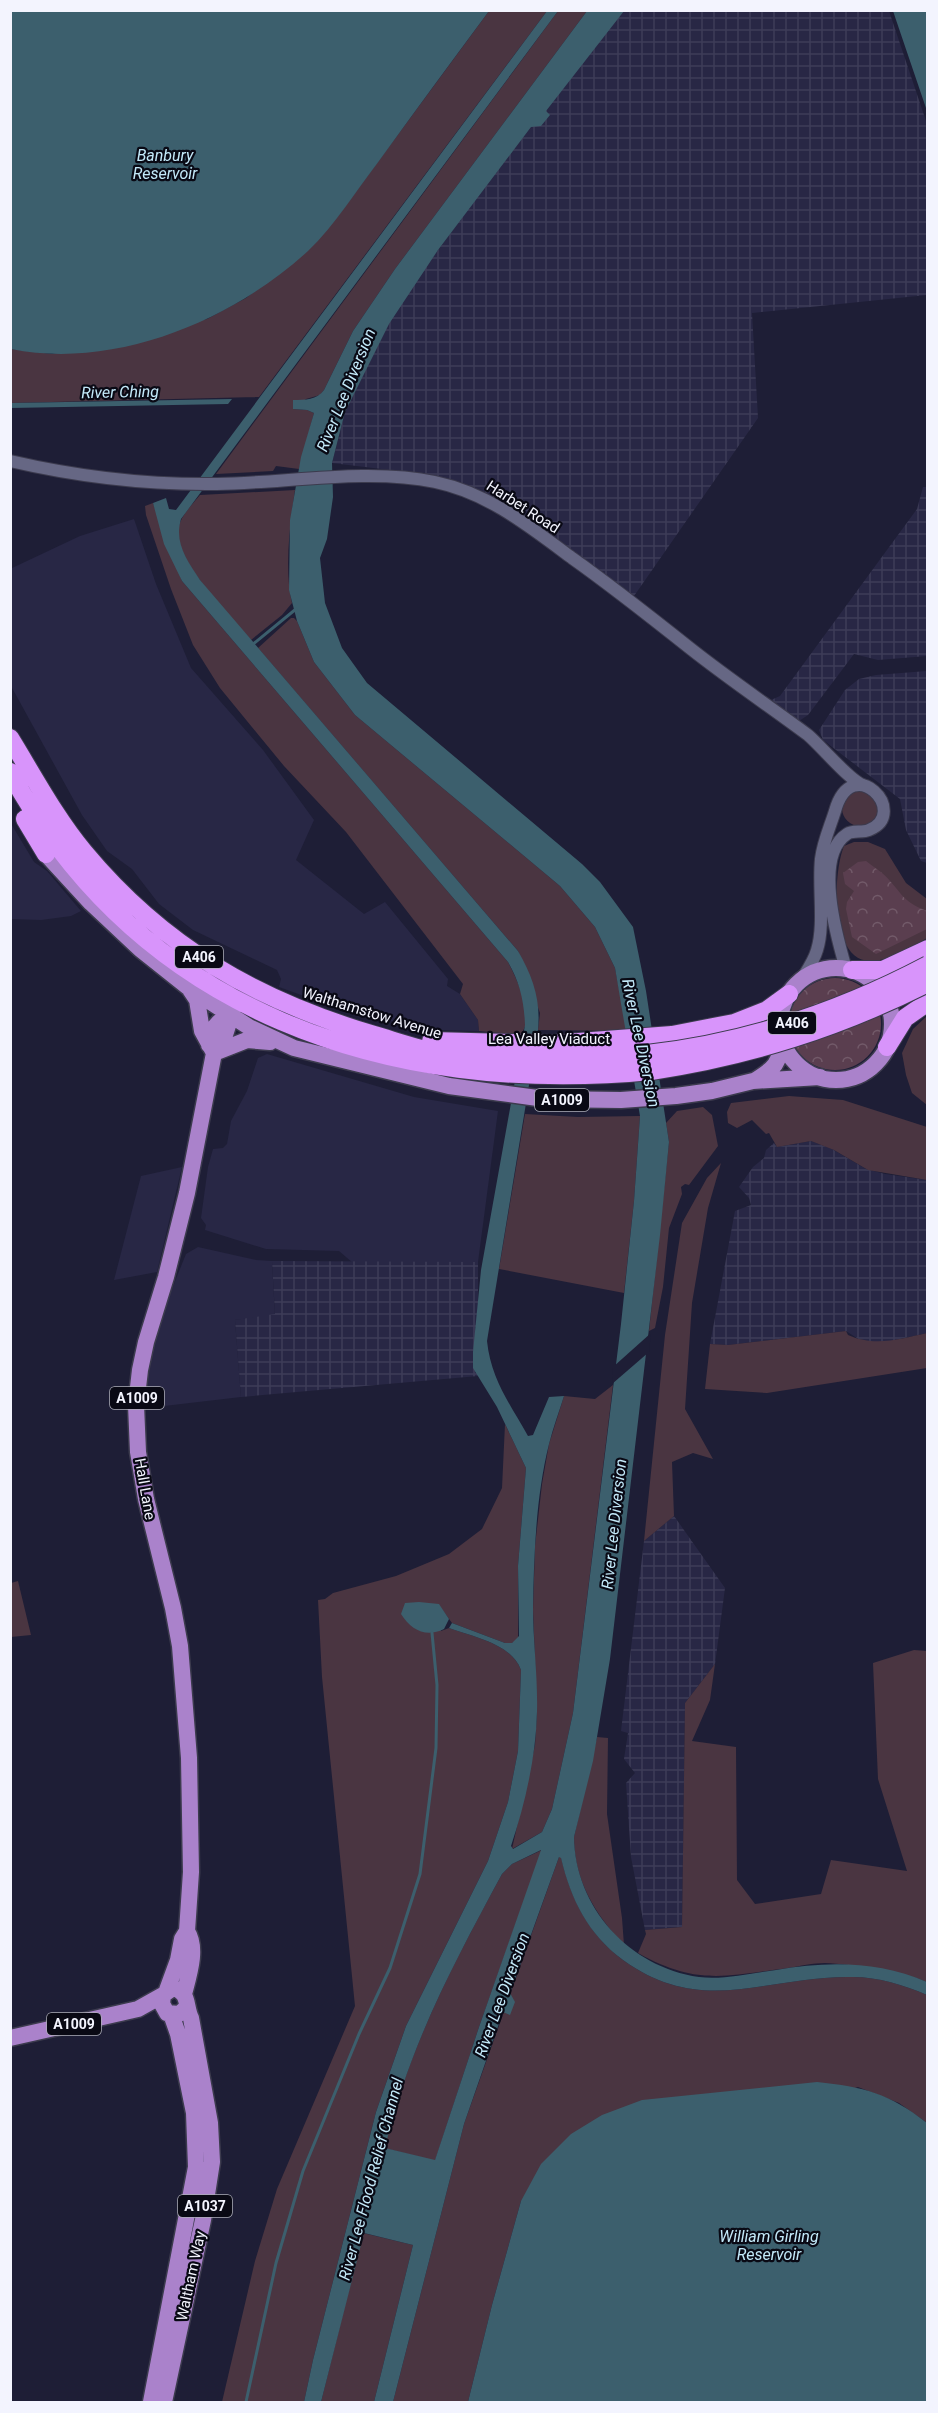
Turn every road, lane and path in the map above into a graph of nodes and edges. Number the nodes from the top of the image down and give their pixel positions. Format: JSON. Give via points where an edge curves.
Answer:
{"nodes":[{"id":1,"x":10,"y":461,"type":"edge"},
{"id":2,"x":10,"y":738,"type":"edge"},
{"id":3,"x":840,"y":765,"type":"junction"},
{"id":4,"x":10,"y":772,"type":"edge"},
{"id":5,"x":863,"y":785,"type":"junction"},
{"id":6,"x":10,"y":794,"type":"edge"},
{"id":7,"x":839,"y":798,"type":"junction"},
{"id":8,"x":856,"y":832,"type":"junction"},
{"id":9,"x":46,"y":854,"type":"joint"},
{"id":10,"x":927,"y":949,"type":"edge"},
{"id":11,"x":927,"y":965,"type":"edge"},
{"id":12,"x":849,"y":970,"type":"junction"},
{"id":13,"x":176,"y":976,"type":"junction"},
{"id":14,"x":927,"y":983,"type":"edge"},
{"id":15,"x":189,"y":988,"type":"junction"},
{"id":16,"x":794,"y":988,"type":"junction"},
{"id":17,"x":927,"y":1002,"type":"edge"},
{"id":18,"x":231,"y":1013,"type":"junction"},
{"id":19,"x":782,"y":1037,"type":"junction"},
{"id":20,"x":887,"y":1047,"type":"junction"},
{"id":21,"x":294,"y":1048,"type":"junction"},
{"id":22,"x":212,"y":1049,"type":"junction"},
{"id":23,"x":343,"y":1061,"type":"junction"},
{"id":24,"x":445,"y":1062,"type":"junction"},
{"id":25,"x":820,"y":1077,"type":"junction"},
{"id":26,"x":753,"y":1081,"type":"junction"},
{"id":27,"x":187,"y":1931,"type":"junction"},
{"id":28,"x":165,"y":1992,"type":"junction"},
{"id":29,"x":177,"y":2007,"type":"junction"},
{"id":30,"x":138,"y":2009,"type":"junction"},
{"id":31,"x":10,"y":2038,"type":"edge"},
{"id":32,"x":162,"y":2381,"type":"junction"},
{"id":33,"x":151,"y":2403,"type":"edge"},
{"id":34,"x":164,"y":2403,"type":"edge"}],
"edges":[{"from":1,"to":3,"type":"street","name":"Harbet Road","via":[[140,483],[349,478],[432,481],[468,491],[538,533],[624,595],[808,735]]},
{"from":2,"to":24,"type":"highway","name":"Walthamstow Avenue","number":"A406","via":[[79,845],[110,881],[166,933],[244,984],[291,1007]]},
{"from":3,"to":5,"type":"street","name":"Harbet Road","via":[[855,783]]},
{"from":3,"to":7,"type":"street","via":[[843,789]]},
{"from":4,"to":24,"type":"highway","number":"A406","via":[[49,834],[90,886],[124,921],[189,971],[233,998],[314,1035],[392,1059]]},
{"from":5,"to":7,"type":"street","via":[[854,786]]},
{"from":5,"to":8,"type":"street","via":[[881,797],[884,812],[871,830]]},
{"from":6,"to":9,"type":"highway"},
{"from":7,"to":8,"type":"street","via":[[836,809],[842,824]]},
{"from":7,"to":16,"type":"street","via":[[821,857],[818,949]]},
{"from":8,"to":12,"type":"street","via":[[850,832],[838,844],[830,876],[829,896]]},
{"from":9,"to":13,"type":"main road","via":[[140,949]]},
{"from":10,"to":12,"type":"highway","via":[[883,970]]},
{"from":11,"to":24,"type":"highway","name":"Lea Valley Viaduct","number":"A406","bridge":true,"via":[[836,1007],[716,1043],[589,1059],[475,1057]]},
{"from":12,"to":16,"type":"main road","via":[[813,973]]},
{"from":12,"to":20,"type":"main road","via":[[872,981],[884,994],[892,1022]]},
{"from":13,"to":15,"type":"main road"},
{"from":13,"to":18,"type":"main road"},
{"from":14,"to":24,"type":"highway","number":"A406","bridge":true,"via":[[805,1036],[693,1064],[565,1076],[500,1074]]},
{"from":15,"to":18,"type":"main road"},
{"from":15,"to":22,"type":"main road","via":[[196,1000],[200,1026]]},
{"from":16,"to":19,"type":"main road","via":[[781,1017]]},
{"from":16,"to":24,"type":"highway","number":"A406","via":[[757,1015],[734,1023],[591,1043],[511,1044]]},
{"from":17,"to":20,"type":"highway","via":[[905,1018]]},
{"from":18,"to":21,"type":"main road","via":[[249,1027]]},
{"from":18,"to":22,"type":"main road","name":"Hall Lane","number":"A1009","via":[[218,1020],[210,1035]]},
{"from":18,"to":23,"type":"main road","number":"A1009"},
{"from":19,"to":25,"type":"main road","via":[[797,1064]]},
{"from":19,"to":26,"type":"main road","number":"A1009","via":[[778,1062]]},
{"from":20,"to":25,"type":"main road","via":[[869,1069],[852,1078]]},
{"from":21,"to":22,"type":"main road","number":"A1009","via":[[247,1040]]},
{"from":21,"to":23,"type":"main road","number":"A1009"},
{"from":22,"to":27,"type":"main road","name":"Hall Lane","number":"A1009","via":[[187,1193],[146,1342],[136,1405],[146,1499],[180,1646],[191,1800]]},
{"from":23,"to":24,"type":"main road","number":"A1009"},
{"from":24,"to":26,"type":"main road","number":"A1009","via":[[545,1099],[676,1096]]},
{"from":25,"to":26,"type":"main road","number":"A1009"},
{"from":27,"to":28,"type":"main road","name":"Hall Lane","number":"A1009"},
{"from":27,"to":29,"type":"main road","name":"Hall Lane","number":"A1009","via":[[192,1938],[191,1963]]},
{"from":28,"to":29,"type":"main road","via":[[177,1989]]},
{"from":28,"to":30,"type":"main road","number":"A1009"},
{"from":29,"to":30,"type":"main road","number":"A1009","via":[[159,2014]]},
{"from":29,"to":32,"type":"main road","name":"Waltham Way","number":"A1037","via":[[196,2147],[185,2268]]},
{"from":30,"to":31,"type":"main road","number":"A1009"},
{"from":32,"to":33,"type":"main road","name":"Waltham Way","number":"A1037"},
{"from":32,"to":34,"type":"main road","name":"Waltham Way","number":"A1037"}]}
